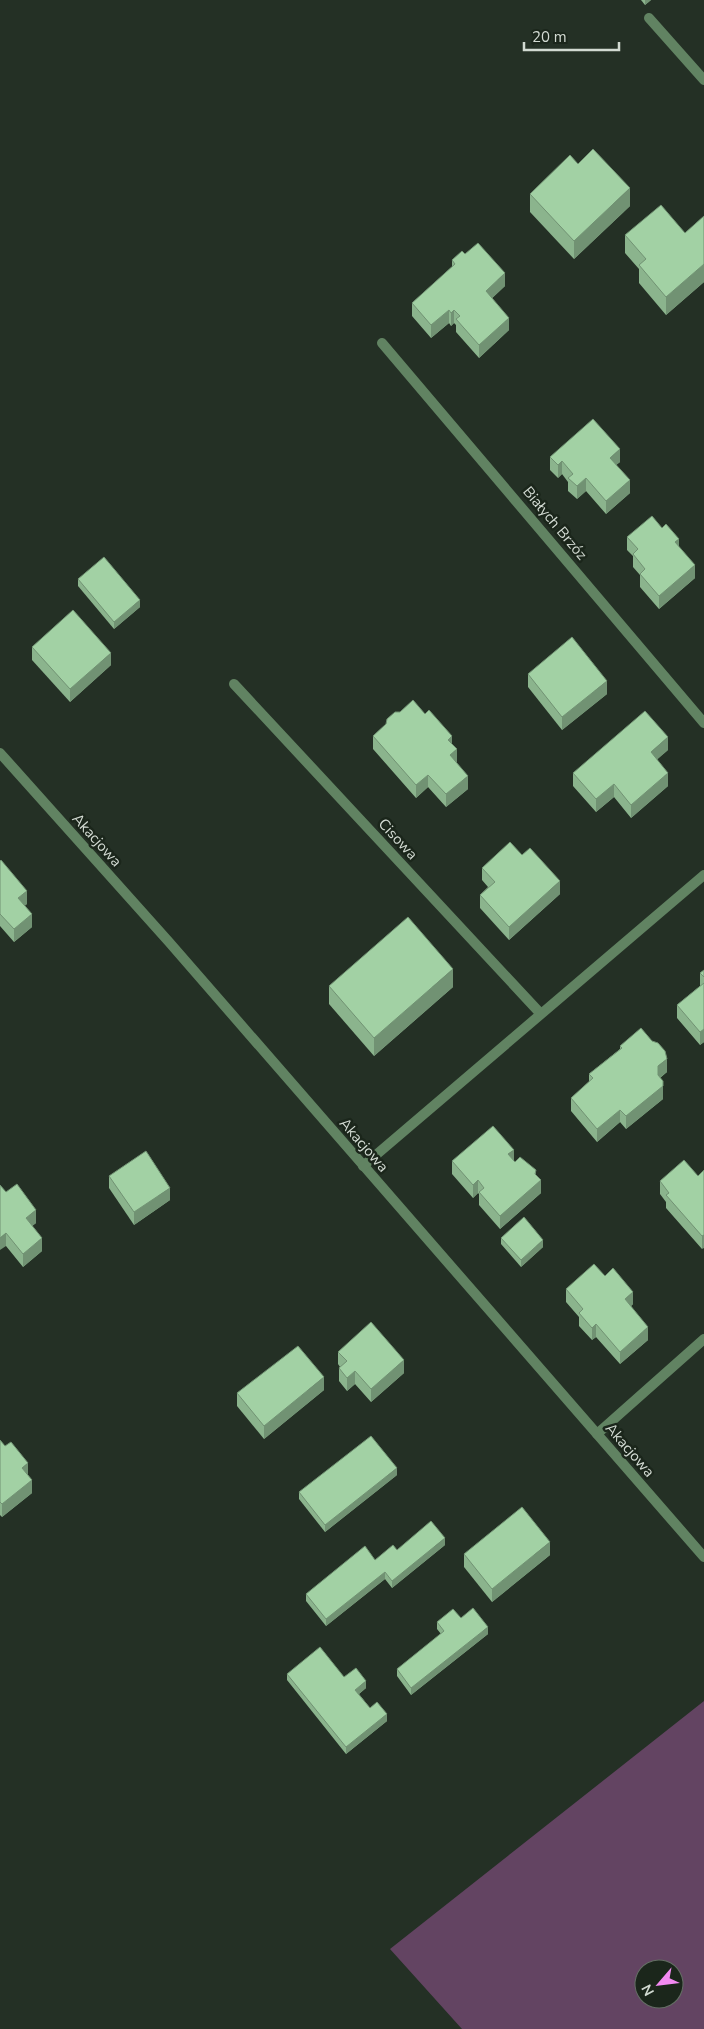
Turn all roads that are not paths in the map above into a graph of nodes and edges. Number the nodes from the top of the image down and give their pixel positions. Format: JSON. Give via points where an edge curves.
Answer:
{"nodes":[{"id":1,"x":649,"y":18,"type":"dead end"},
{"id":2,"x":704,"y":80,"type":"edge"},
{"id":3,"x":382,"y":343,"type":"dead end"},
{"id":4,"x":234,"y":684,"type":"dead end"},
{"id":5,"x":704,"y":723,"type":"edge"},
{"id":6,"x":0,"y":753,"type":"edge"},
{"id":7,"x":704,"y":875,"type":"edge"},
{"id":8,"x":540,"y":1013,"type":"junction"},
{"id":9,"x":363,"y":1166,"type":"junction"},
{"id":10,"x":704,"y":1338,"type":"edge"},
{"id":11,"x":597,"y":1434,"type":"junction"},
{"id":12,"x":704,"y":1557,"type":"edge"}],
"edges":[{"from":1,"to":2,"type":"street"},
{"from":3,"to":5,"type":"street","name":"Białych Brzóz"},
{"from":4,"to":8,"type":"street","name":"Cisowa"},
{"from":6,"to":9,"type":"street","name":"Akacjowa"},
{"from":7,"to":8,"type":"street"},
{"from":8,"to":9,"type":"street"},
{"from":9,"to":11,"type":"street","name":"Akacjowa"},
{"from":10,"to":11,"type":"street"},
{"from":11,"to":12,"type":"street","name":"Akacjowa"}]}
